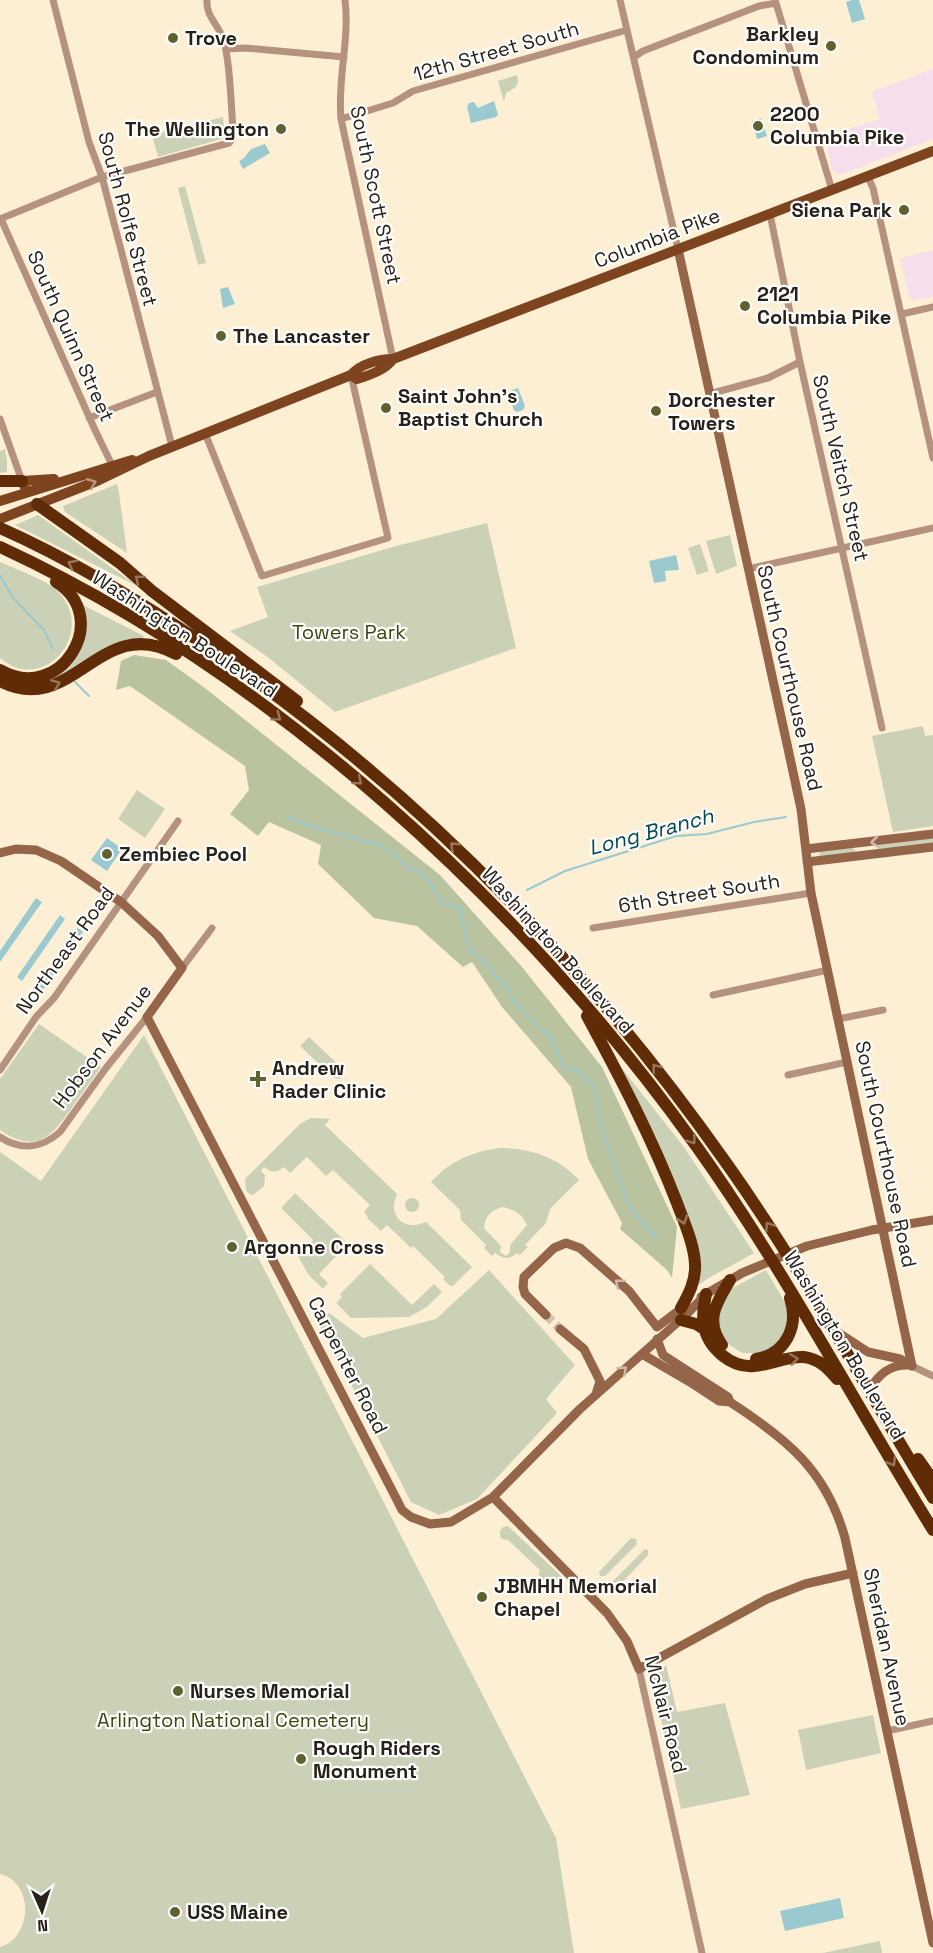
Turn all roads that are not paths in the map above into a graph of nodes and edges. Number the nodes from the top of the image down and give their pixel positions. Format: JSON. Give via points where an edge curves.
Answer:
{"nodes":[{"id":1,"x":53,"y":0,"type":"edge"},
{"id":2,"x":207,"y":0,"type":"edge"},
{"id":3,"x":345,"y":0,"type":"edge"},
{"id":4,"x":620,"y":0,"type":"edge"},
{"id":5,"x":627,"y":30,"type":"junction"},
{"id":6,"x":226,"y":49,"type":"junction"},
{"id":7,"x":344,"y":57,"type":"junction"},
{"id":8,"x":634,"y":57,"type":"junction"},
{"id":9,"x":341,"y":118,"type":"junction"},
{"id":10,"x":933,"y":151,"type":"edge"},
{"id":11,"x":102,"y":177,"type":"junction"},
{"id":12,"x":868,"y":177,"type":"junction"},
{"id":13,"x":832,"y":190,"type":"junction"},
{"id":14,"x":770,"y":214,"type":"junction"},
{"id":15,"x":1,"y":219,"type":"edge"},
{"id":16,"x":678,"y":249,"type":"junction"},
{"id":17,"x":933,"y":307,"type":"edge"},
{"id":18,"x":902,"y":314,"type":"junction"},
{"id":19,"x":393,"y":359,"type":"junction"},
{"id":20,"x":800,"y":362,"type":"junction"},
{"id":21,"x":351,"y":375,"type":"junction"},
{"id":22,"x":157,"y":392,"type":"junction"},
{"id":23,"x":709,"y":394,"type":"junction"},
{"id":24,"x":90,"y":418,"type":"junction"},
{"id":25,"x":0,"y":419,"type":"edge"},
{"id":26,"x":205,"y":433,"type":"junction"},
{"id":27,"x":172,"y":446,"type":"junction"},
{"id":28,"x":149,"y":456,"type":"junction"},
{"id":29,"x":933,"y":458,"type":"edge"},
{"id":30,"x":112,"y":465,"type":"junction"},
{"id":31,"x":0,"y":481,"type":"edge"},
{"id":32,"x":25,"y":486,"type":"junction"},
{"id":33,"x":0,"y":501,"type":"edge"},
{"id":34,"x":37,"y":504,"type":"junction"},
{"id":35,"x":0,"y":519,"type":"edge"},
{"id":36,"x":933,"y":528,"type":"edge"},
{"id":37,"x":3,"y":529,"type":"edge"},
{"id":38,"x":0,"y":549,"type":"edge"},
{"id":39,"x":842,"y":549,"type":"junction"},
{"id":40,"x":747,"y":569,"type":"junction"},
{"id":41,"x":0,"y":670,"type":"edge"},
{"id":42,"x":0,"y":681,"type":"edge"},
{"id":43,"x":241,"y":691,"type":"junction"},
{"id":44,"x":882,"y":728,"type":"dead end"},
{"id":45,"x":362,"y":763,"type":"junction"},
{"id":46,"x":178,"y":821,"type":"dead end"},
{"id":47,"x":933,"y":834,"type":"edge"},
{"id":48,"x":0,"y":847,"type":"edge"},
{"id":49,"x":933,"y":847,"type":"edge"},
{"id":50,"x":16,"y":849,"type":"junction"},
{"id":51,"x":806,"y":849,"type":"junction"},
{"id":52,"x":0,"y":853,"type":"edge"},
{"id":53,"x":807,"y":862,"type":"junction"},
{"id":54,"x":811,"y":893,"type":"junction"},
{"id":55,"x":121,"y":902,"type":"junction"},
{"id":56,"x":212,"y":928,"type":"dead end"},
{"id":57,"x":593,"y":928,"type":"dead end"},
{"id":58,"x":182,"y":968,"type":"junction"},
{"id":59,"x":828,"y":970,"type":"junction"},
{"id":60,"x":713,"y":994,"type":"dead end"},
{"id":61,"x":577,"y":996,"type":"junction"},
{"id":62,"x":883,"y":1010,"type":"dead end"},
{"id":63,"x":147,"y":1017,"type":"junction"},
{"id":64,"x":838,"y":1019,"type":"junction"},
{"id":65,"x":847,"y":1062,"type":"junction"},
{"id":66,"x":0,"y":1070,"type":"edge"},
{"id":67,"x":788,"y":1075,"type":"dead end"},
{"id":68,"x":0,"y":1137,"type":"edge"},
{"id":69,"x":933,"y":1220,"type":"edge"},
{"id":70,"x":883,"y":1227,"type":"junction"},
{"id":71,"x":730,"y":1280,"type":"junction"},
{"id":72,"x":784,"y":1280,"type":"junction"},
{"id":73,"x":706,"y":1294,"type":"junction"},
{"id":74,"x":546,"y":1315,"type":"tunnel mouth"},
{"id":75,"x":676,"y":1318,"type":"junction"},
{"id":76,"x":560,"y":1329,"type":"tunnel mouth"},
{"id":77,"x":704,"y":1329,"type":"junction"},
{"id":78,"x":833,"y":1329,"type":"junction"},
{"id":79,"x":657,"y":1339,"type":"junction"},
{"id":80,"x":642,"y":1354,"type":"junction"},
{"id":81,"x":912,"y":1366,"type":"junction"},
{"id":82,"x":933,"y":1376,"type":"edge"},
{"id":83,"x":869,"y":1390,"type":"junction"},
{"id":84,"x":596,"y":1394,"type":"junction"},
{"id":85,"x":730,"y":1402,"type":"junction"},
{"id":86,"x":862,"y":1411,"type":"junction"},
{"id":87,"x":888,"y":1422,"type":"junction"},
{"id":88,"x":933,"y":1480,"type":"edge"},
{"id":89,"x":493,"y":1497,"type":"junction"},
{"id":90,"x":933,"y":1498,"type":"edge"},
{"id":91,"x":933,"y":1530,"type":"edge"},
{"id":92,"x":853,"y":1572,"type":"junction"},
{"id":93,"x":639,"y":1669,"type":"junction"},
{"id":94,"x":933,"y":1721,"type":"edge"},
{"id":95,"x":887,"y":1731,"type":"junction"},
{"id":96,"x":933,"y":1943,"type":"edge"},
{"id":97,"x":702,"y":1953,"type":"edge"}],
"edges":[{"from":1,"to":11,"type":"street","name":"South Rolfe Street"},
{"from":2,"to":6,"type":"street","via":[[208,14]]},
{"from":3,"to":7,"type":"street","name":"South Scott Street"},
{"from":4,"to":5,"type":"street","name":"South Courthouse Road"},
{"from":5,"to":8,"type":"street","name":"South Courthouse Road"},
{"from":5,"to":9,"type":"street","name":"12th Street South","via":[[413,91],[393,103]]},
{"from":6,"to":7,"type":"street"},
{"from":6,"to":11,"type":"street","via":[[233,129],[229,143]]},
{"from":7,"to":9,"type":"street","name":"South Scott Street","via":[[339,97]]},
{"from":8,"to":13,"type":"street","via":[[749,10],[776,3]]},
{"from":8,"to":16,"type":"street","name":"South Courthouse Road"},
{"from":9,"to":19,"type":"street","name":"South Scott Street"},
{"from":10,"to":12,"type":"main road","name":"Columbia Pike"},
{"from":11,"to":15,"type":"street"},
{"from":11,"to":22,"type":"street","name":"South Rolfe Street"},
{"from":12,"to":13,"type":"main road","name":"Columbia Pike"},
{"from":12,"to":18,"type":"street"},
{"from":13,"to":14,"type":"main road","name":"Columbia Pike"},
{"from":14,"to":16,"type":"main road","name":"Columbia Pike"},
{"from":14,"to":20,"type":"street","name":"South Veitch Street"},
{"from":15,"to":24,"type":"street","name":"South Quinn Street"},
{"from":16,"to":19,"type":"main road","name":"Columbia Pike"},
{"from":16,"to":23,"type":"street","name":"South Courthouse Road"},
{"from":17,"to":18,"type":"street"},
{"from":18,"to":29,"type":"street"},
{"from":19,"to":21,"type":"main road","name":"Columbia Pike","via":[[381,359]]},
{"from":20,"to":23,"type":"street","via":[[768,378]]},
{"from":20,"to":39,"type":"street","name":"South Veitch Street"},
{"from":21,"to":26,"type":"main road","name":"Columbia Pike"},
{"from":21,"to":26,"type":"street","via":[[388,538],[262,576]]},
{"from":22,"to":24,"type":"street"},
{"from":22,"to":27,"type":"street","name":"South Rolfe Street"},
{"from":23,"to":40,"type":"street","name":"South Courthouse Road"},
{"from":24,"to":30,"type":"street","name":"South Quinn Street"},
{"from":25,"to":32,"type":"street"},
{"from":26,"to":27,"type":"main road","name":"Columbia Pike"},
{"from":27,"to":28,"type":"main road","name":"Columbia Pike"},
{"from":28,"to":30,"type":"main road","name":"Columbia Pike"},
{"from":34,"to":28,"type":"main road","name":"Columbia Pike","one_way":true},
{"from":30,"to":32,"type":"main road","name":"Columbia Pike"},
{"from":31,"to":32,"type":"highway"},
{"from":32,"to":33,"type":"main road"},
{"from":32,"to":34,"type":"main road"},
{"from":34,"to":35,"type":"main road","name":"Columbia Pike"},
{"from":45,"to":34,"type":"highway","one_way":true,"via":[[321,721],[273,681]]},
{"from":36,"to":39,"type":"street"},
{"from":45,"to":37,"type":"highway","name":"Washington Boulevard","one_way":true,"via":[[300,712],[184,631],[95,576]]},
{"from":38,"to":41,"type":"highway","via":[[67,590],[77,605],[80,625],[76,647],[56,670],[23,678]]},
{"from":38,"to":43,"type":"highway","name":"Washington Boulevard","via":[[118,610]]},
{"from":39,"to":40,"type":"street"},
{"from":39,"to":44,"type":"street","name":"South Veitch Street"},
{"from":40,"to":51,"type":"street","name":"South Courthouse Road","via":[[801,810]]},
{"from":42,"to":43,"type":"highway","one_way":true,"via":[[25,689],[52,686],[111,650],[142,643],[166,649]]},
{"from":43,"to":61,"type":"highway","name":"Washington Boulevard","one_way":true,"via":[[313,744],[429,843]]},
{"from":78,"to":45,"type":"highway","name":"Washington Boulevard","one_way":true,"via":[[728,1165],[603,1003],[490,881]]},
{"from":46,"to":55,"type":"street","name":"Northeast Road"},
{"from":47,"to":51,"type":"street","one_way":true},
{"from":48,"to":50,"type":"street"},
{"from":49,"to":53,"type":"street"},
{"from":50,"to":52,"type":"street"},
{"from":50,"to":55,"type":"street","via":[[49,855]]},
{"from":51,"to":53,"type":"street","name":"South Courthouse Road"},
{"from":53,"to":54,"type":"street","name":"South Courthouse Road"},
{"from":54,"to":57,"type":"street","name":"6th Street South"},
{"from":54,"to":59,"type":"street","name":"South Courthouse Road"},
{"from":55,"to":58,"type":"street","via":[[158,936]]},
{"from":55,"to":66,"type":"street","name":"Northeast Road"},
{"from":56,"to":58,"type":"street","name":"Hobson Avenue"},
{"from":58,"to":63,"type":"street","name":"Hobson Avenue"},
{"from":59,"to":60,"type":"street"},
{"from":59,"to":64,"type":"street","name":"South Courthouse Road"},
{"from":61,"to":72,"type":"highway","name":"Washington Boulevard","one_way":true,"via":[[696,1146]]},
{"from":61,"to":75,"type":"highway","one_way":true,"via":[[647,1131],[694,1255],[692,1286]]},
{"from":62,"to":64,"type":"street"},
{"from":63,"to":68,"type":"street","name":"Hobson Avenue","via":[[51,1140],[37,1146],[21,1146]]},
{"from":63,"to":89,"type":"street","name":"Carpenter Road","via":[[402,1510],[420,1522],[440,1524],[451,1522]]},
{"from":64,"to":65,"type":"street","name":"South Courthouse Road"},
{"from":65,"to":67,"type":"street"},
{"from":65,"to":70,"type":"street","name":"South Courthouse Road"},
{"from":69,"to":70,"type":"street"},
{"from":70,"to":71,"type":"street","via":[[793,1251]]},
{"from":70,"to":81,"type":"street","name":"South Courthouse Road"},
{"from":71,"to":72,"type":"highway","via":[[715,1308],[715,1333],[732,1353],[753,1359],[776,1351],[792,1331],[793,1309]]},
{"from":71,"to":73,"type":"street"},
{"from":72,"to":86,"type":"highway","name":"Washington Boulevard"},
{"from":73,"to":75,"type":"street"},
{"from":73,"to":77,"type":"highway"},
{"from":75,"to":74,"type":"street","one_way":true,"via":[[657,1327],[629,1291],[580,1248],[566,1243],[554,1248],[524,1277],[525,1294]]},
{"from":75,"to":77,"type":"highway"},
{"from":75,"to":79,"type":"street","name":"Carpenter Road"},
{"from":76,"to":84,"type":"street","name":"Carpenter Road","via":[[585,1349],[600,1381]]},
{"from":77,"to":86,"type":"highway","one_way":true,"via":[[721,1354],[741,1365],[758,1366],[800,1357],[820,1362]]},
{"from":78,"to":81,"type":"street","via":[[868,1352],[900,1359]]},
{"from":78,"to":83,"type":"highway","name":"Washington Boulevard"},
{"from":79,"to":80,"type":"street","name":"Carpenter Road"},
{"from":79,"to":85,"type":"street","name":"Sheridan Avenue","via":[[663,1354]]},
{"from":84,"to":80,"type":"street","name":"Carpenter Road","one_way":true},
{"from":80,"to":85,"type":"street","name":"Sheridan Avenue","via":[[719,1401]]},
{"from":81,"to":82,"type":"street"},
{"from":81,"to":83,"type":"street","via":[[896,1366],[883,1372]]},
{"from":83,"to":87,"type":"highway","name":"Washington Boulevard"},
{"from":84,"to":89,"type":"street","name":"Carpenter Road"},
{"from":85,"to":92,"type":"street","name":"Sheridan Avenue","via":[[778,1435],[813,1472],[840,1520]]},
{"from":86,"to":91,"type":"highway","name":"Washington Boulevard","one_way":true},
{"from":87,"to":88,"type":"highway"},
{"from":87,"to":90,"type":"highway","name":"Washington Boulevard"},
{"from":89,"to":93,"type":"street","name":"McNair Road","via":[[607,1613],[627,1641]]},
{"from":92,"to":93,"type":"street","via":[[767,1599]]},
{"from":92,"to":95,"type":"street","name":"Sheridan Avenue"},
{"from":93,"to":97,"type":"street","name":"McNair Road"},
{"from":94,"to":95,"type":"street"},
{"from":95,"to":96,"type":"street","name":"Sheridan Avenue"}]}
